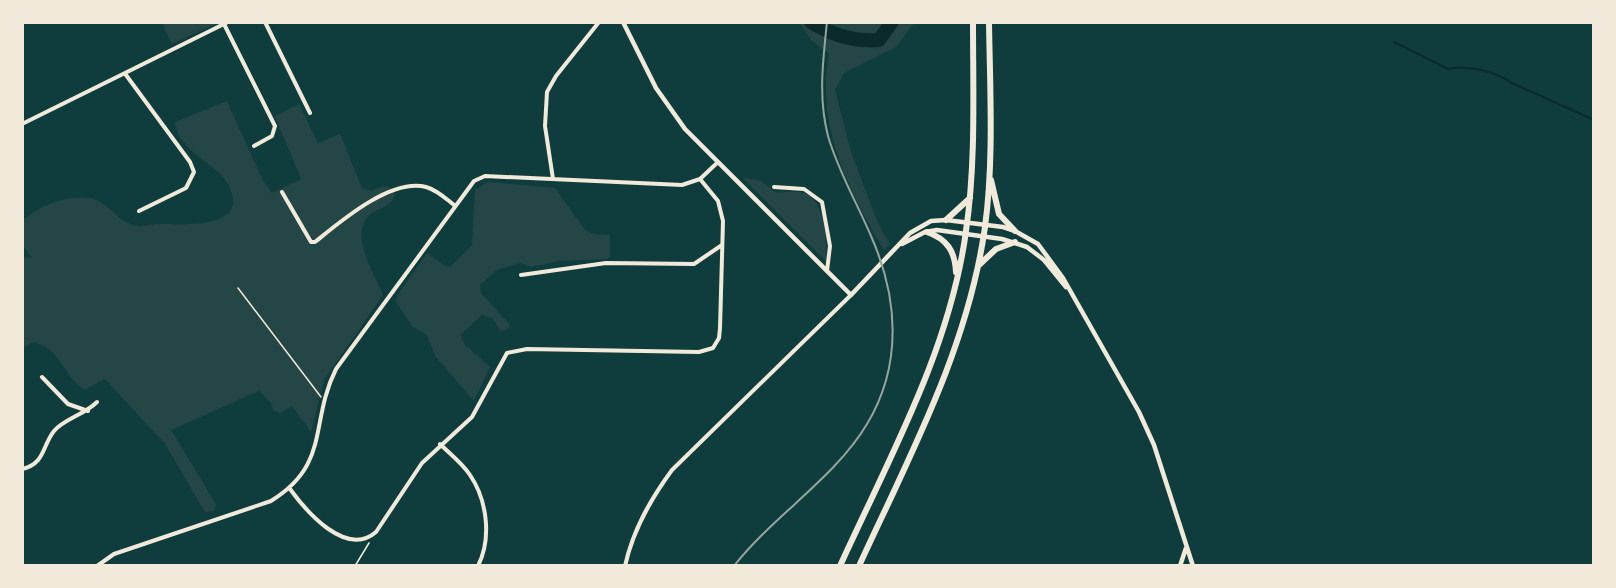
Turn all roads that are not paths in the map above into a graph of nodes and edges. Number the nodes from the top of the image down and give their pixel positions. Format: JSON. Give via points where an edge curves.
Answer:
{"nodes":[{"id":1,"x":265,"y":22,"type":"edge"},
{"id":2,"x":599,"y":22,"type":"edge"},
{"id":3,"x":622,"y":22,"type":"edge"},
{"id":4,"x":973,"y":22,"type":"edge"},
{"id":5,"x":989,"y":22,"type":"edge"},
{"id":6,"x":226,"y":23,"type":"edge"},
{"id":7,"x":126,"y":75,"type":"junction"},
{"id":8,"x":310,"y":113,"type":"dead end"},
{"id":9,"x":22,"y":124,"type":"edge"},
{"id":10,"x":254,"y":146,"type":"dead end"},
{"id":11,"x":717,"y":163,"type":"junction"},
{"id":12,"x":989,"y":167,"type":"junction"},
{"id":13,"x":554,"y":178,"type":"junction"},
{"id":14,"x":700,"y":179,"type":"junction"},
{"id":15,"x":774,"y":187,"type":"dead end"},
{"id":16,"x":282,"y":192,"type":"dead end"},
{"id":17,"x":970,"y":198,"type":"junction"},
{"id":18,"x":454,"y":205,"type":"junction"},
{"id":19,"x":139,"y":212,"type":"dead end"},
{"id":20,"x":946,"y":220,"type":"junction"},
{"id":21,"x":967,"y":223,"type":"junction"},
{"id":22,"x":985,"y":226,"type":"junction"},
{"id":23,"x":1015,"y":231,"type":"junction"},
{"id":24,"x":927,"y":232,"type":"junction"},
{"id":25,"x":966,"y":233,"type":"junction"},
{"id":26,"x":983,"y":236,"type":"junction"},
{"id":27,"x":1015,"y":242,"type":"junction"},
{"id":28,"x":901,"y":244,"type":"junction"},
{"id":29,"x":722,"y":245,"type":"junction"},
{"id":30,"x":977,"y":268,"type":"junction"},
{"id":31,"x":827,"y":271,"type":"junction"},
{"id":32,"x":521,"y":275,"type":"dead end"},
{"id":33,"x":957,"y":279,"type":"junction"},
{"id":34,"x":1070,"y":291,"type":"junction"},
{"id":35,"x":851,"y":295,"type":"junction"},
{"id":36,"x":42,"y":377,"type":"dead end"},
{"id":37,"x":97,"y":402,"type":"dead end"},
{"id":38,"x":88,"y":411,"type":"junction"},
{"id":39,"x":440,"y":444,"type":"junction"},
{"id":40,"x":22,"y":469,"type":"edge"},
{"id":41,"x":290,"y":489,"type":"junction"},
{"id":42,"x":1187,"y":546,"type":"junction"},
{"id":43,"x":97,"y":566,"type":"edge"},
{"id":44,"x":478,"y":566,"type":"edge"},
{"id":45,"x":625,"y":566,"type":"edge"},
{"id":46,"x":840,"y":566,"type":"edge"},
{"id":47,"x":859,"y":566,"type":"edge"},
{"id":48,"x":1180,"y":566,"type":"edge"},
{"id":49,"x":1193,"y":566,"type":"edge"}],
"edges":[{"from":1,"to":8,"type":"street"},
{"from":2,"to":13,"type":"street","via":[[547,92],[545,126]]},
{"from":3,"to":11,"type":"street","via":[[670,109]]},
{"from":4,"to":17,"type":"main road"},
{"from":5,"to":12,"type":"main road"},
{"from":6,"to":7,"type":"street"},
{"from":6,"to":10,"type":"street","via":[[275,126],[272,136]]},
{"from":7,"to":9,"type":"street"},
{"from":7,"to":19,"type":"street","via":[[194,172],[186,188]]},
{"from":11,"to":14,"type":"street"},
{"from":11,"to":31,"type":"street"},
{"from":12,"to":22,"type":"main road"},
{"from":12,"to":23,"type":"main road","via":[[996,207]]},
{"from":13,"to":14,"type":"street","via":[[682,185]]},
{"from":13,"to":18,"type":"street","via":[[485,176],[469,185]]},
{"from":14,"to":29,"type":"street","via":[[721,209]]},
{"from":15,"to":31,"type":"street","via":[[804,189],[822,202],[830,246]]},
{"from":16,"to":18,"type":"street","via":[[311,242],[386,193],[422,186]]},
{"from":17,"to":20,"type":"main road"},
{"from":17,"to":21,"type":"main road"},
{"from":18,"to":41,"type":"street","via":[[344,358],[323,400],[313,457]]},
{"from":20,"to":21,"type":"street"},
{"from":20,"to":28,"type":"street","via":[[920,226]]},
{"from":21,"to":22,"type":"street"},
{"from":21,"to":25,"type":"main road"},
{"from":22,"to":23,"type":"street"},
{"from":22,"to":26,"type":"main road"},
{"from":23,"to":34,"type":"street","via":[[1038,244]]},
{"from":24,"to":25,"type":"street"},
{"from":24,"to":28,"type":"street"},
{"from":24,"to":33,"type":"main road","via":[[951,248]]},
{"from":25,"to":26,"type":"street"},
{"from":25,"to":33,"type":"main road"},
{"from":26,"to":27,"type":"street"},
{"from":26,"to":30,"type":"main road"},
{"from":27,"to":30,"type":"main road","via":[[996,249]]},
{"from":27,"to":34,"type":"street","via":[[1036,252]]},
{"from":28,"to":35,"type":"street"},
{"from":29,"to":32,"type":"street","via":[[694,264],[606,263]]},
{"from":29,"to":39,"type":"street","via":[[720,328],[713,348],[699,352],[515,350],[502,359],[472,417]]},
{"from":30,"to":47,"type":"main road","via":[[965,319],[939,393]]},
{"from":31,"to":35,"type":"street"},
{"from":33,"to":46,"type":"main road","via":[[926,379]]},
{"from":34,"to":42,"type":"street","via":[[1147,428]]},
{"from":35,"to":45,"type":"street","via":[[672,470],[650,501]]},
{"from":36,"to":38,"type":"street","via":[[68,404]]},
{"from":37,"to":38,"type":"street"},
{"from":38,"to":40,"type":"street","via":[[58,427],[38,462]]},
{"from":39,"to":41,"type":"street","via":[[422,463],[376,532],[362,539],[319,524]]},
{"from":39,"to":44,"type":"street","via":[[469,473],[478,492],[487,538]]},
{"from":41,"to":43,"type":"street","via":[[271,501],[114,554]]},
{"from":42,"to":48,"type":"street"},
{"from":42,"to":49,"type":"street"}]}
